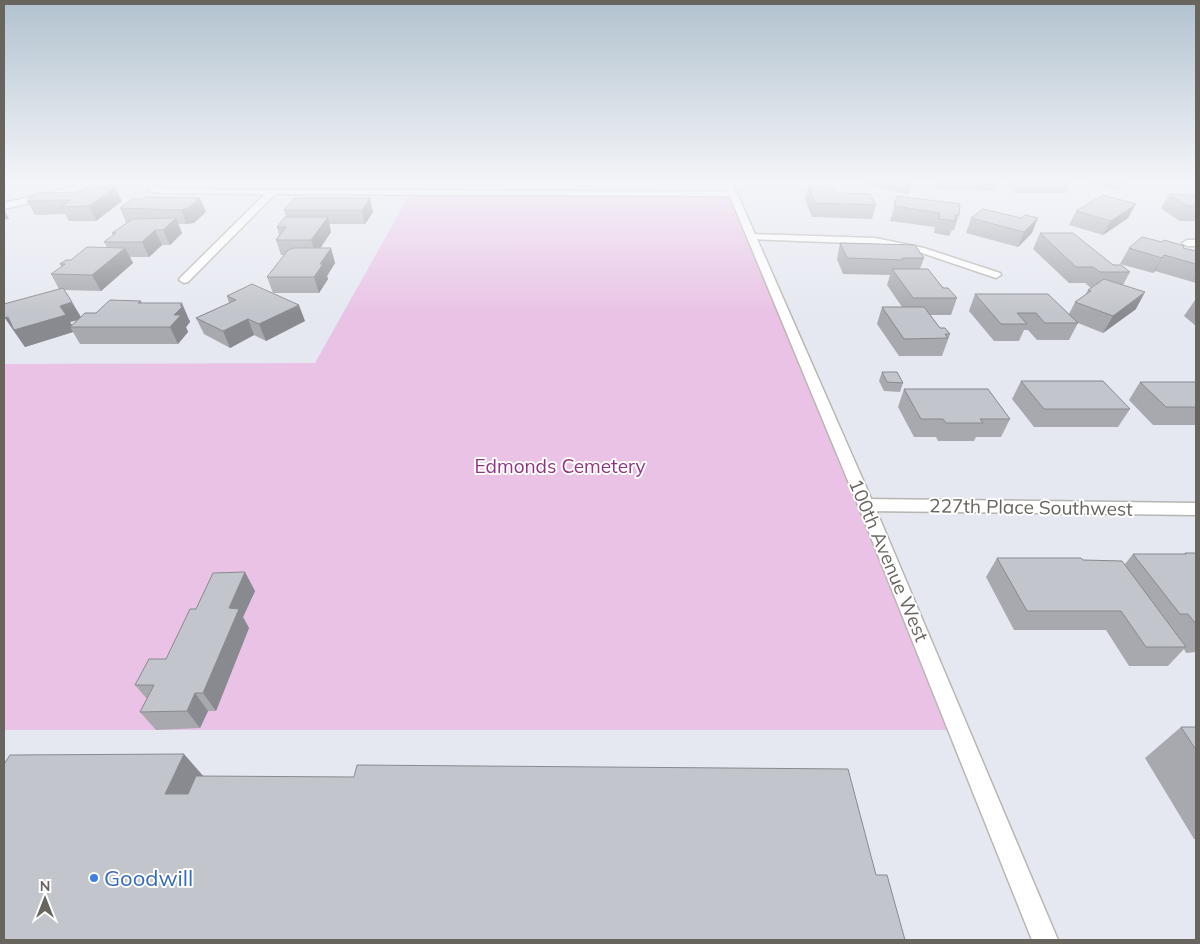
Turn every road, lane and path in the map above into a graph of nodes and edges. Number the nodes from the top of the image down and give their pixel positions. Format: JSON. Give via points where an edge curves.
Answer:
{"nodes":[{"id":1,"x":238,"y":226,"type":"edge"},
{"id":2,"x":747,"y":226,"type":"edge"},
{"id":3,"x":752,"y":237,"type":"junction"},
{"id":4,"x":996,"y":276,"type":"dead end"},
{"id":5,"x":184,"y":280,"type":"dead end"},
{"id":6,"x":866,"y":504,"type":"junction"},
{"id":7,"x":1196,"y":509,"type":"edge"},
{"id":8,"x":1045,"y":940,"type":"edge"}],
"edges":[{"from":1,"to":5,"type":"street"},
{"from":2,"to":3,"type":"street","name":"100th Avenue West"},
{"from":3,"to":4,"type":"street","via":[[875,241],[921,250]]},
{"from":3,"to":6,"type":"street","name":"100th Avenue West"},
{"from":6,"to":7,"type":"street","name":"227th Place Southwest"},
{"from":6,"to":8,"type":"street","name":"100th Avenue West"}]}
